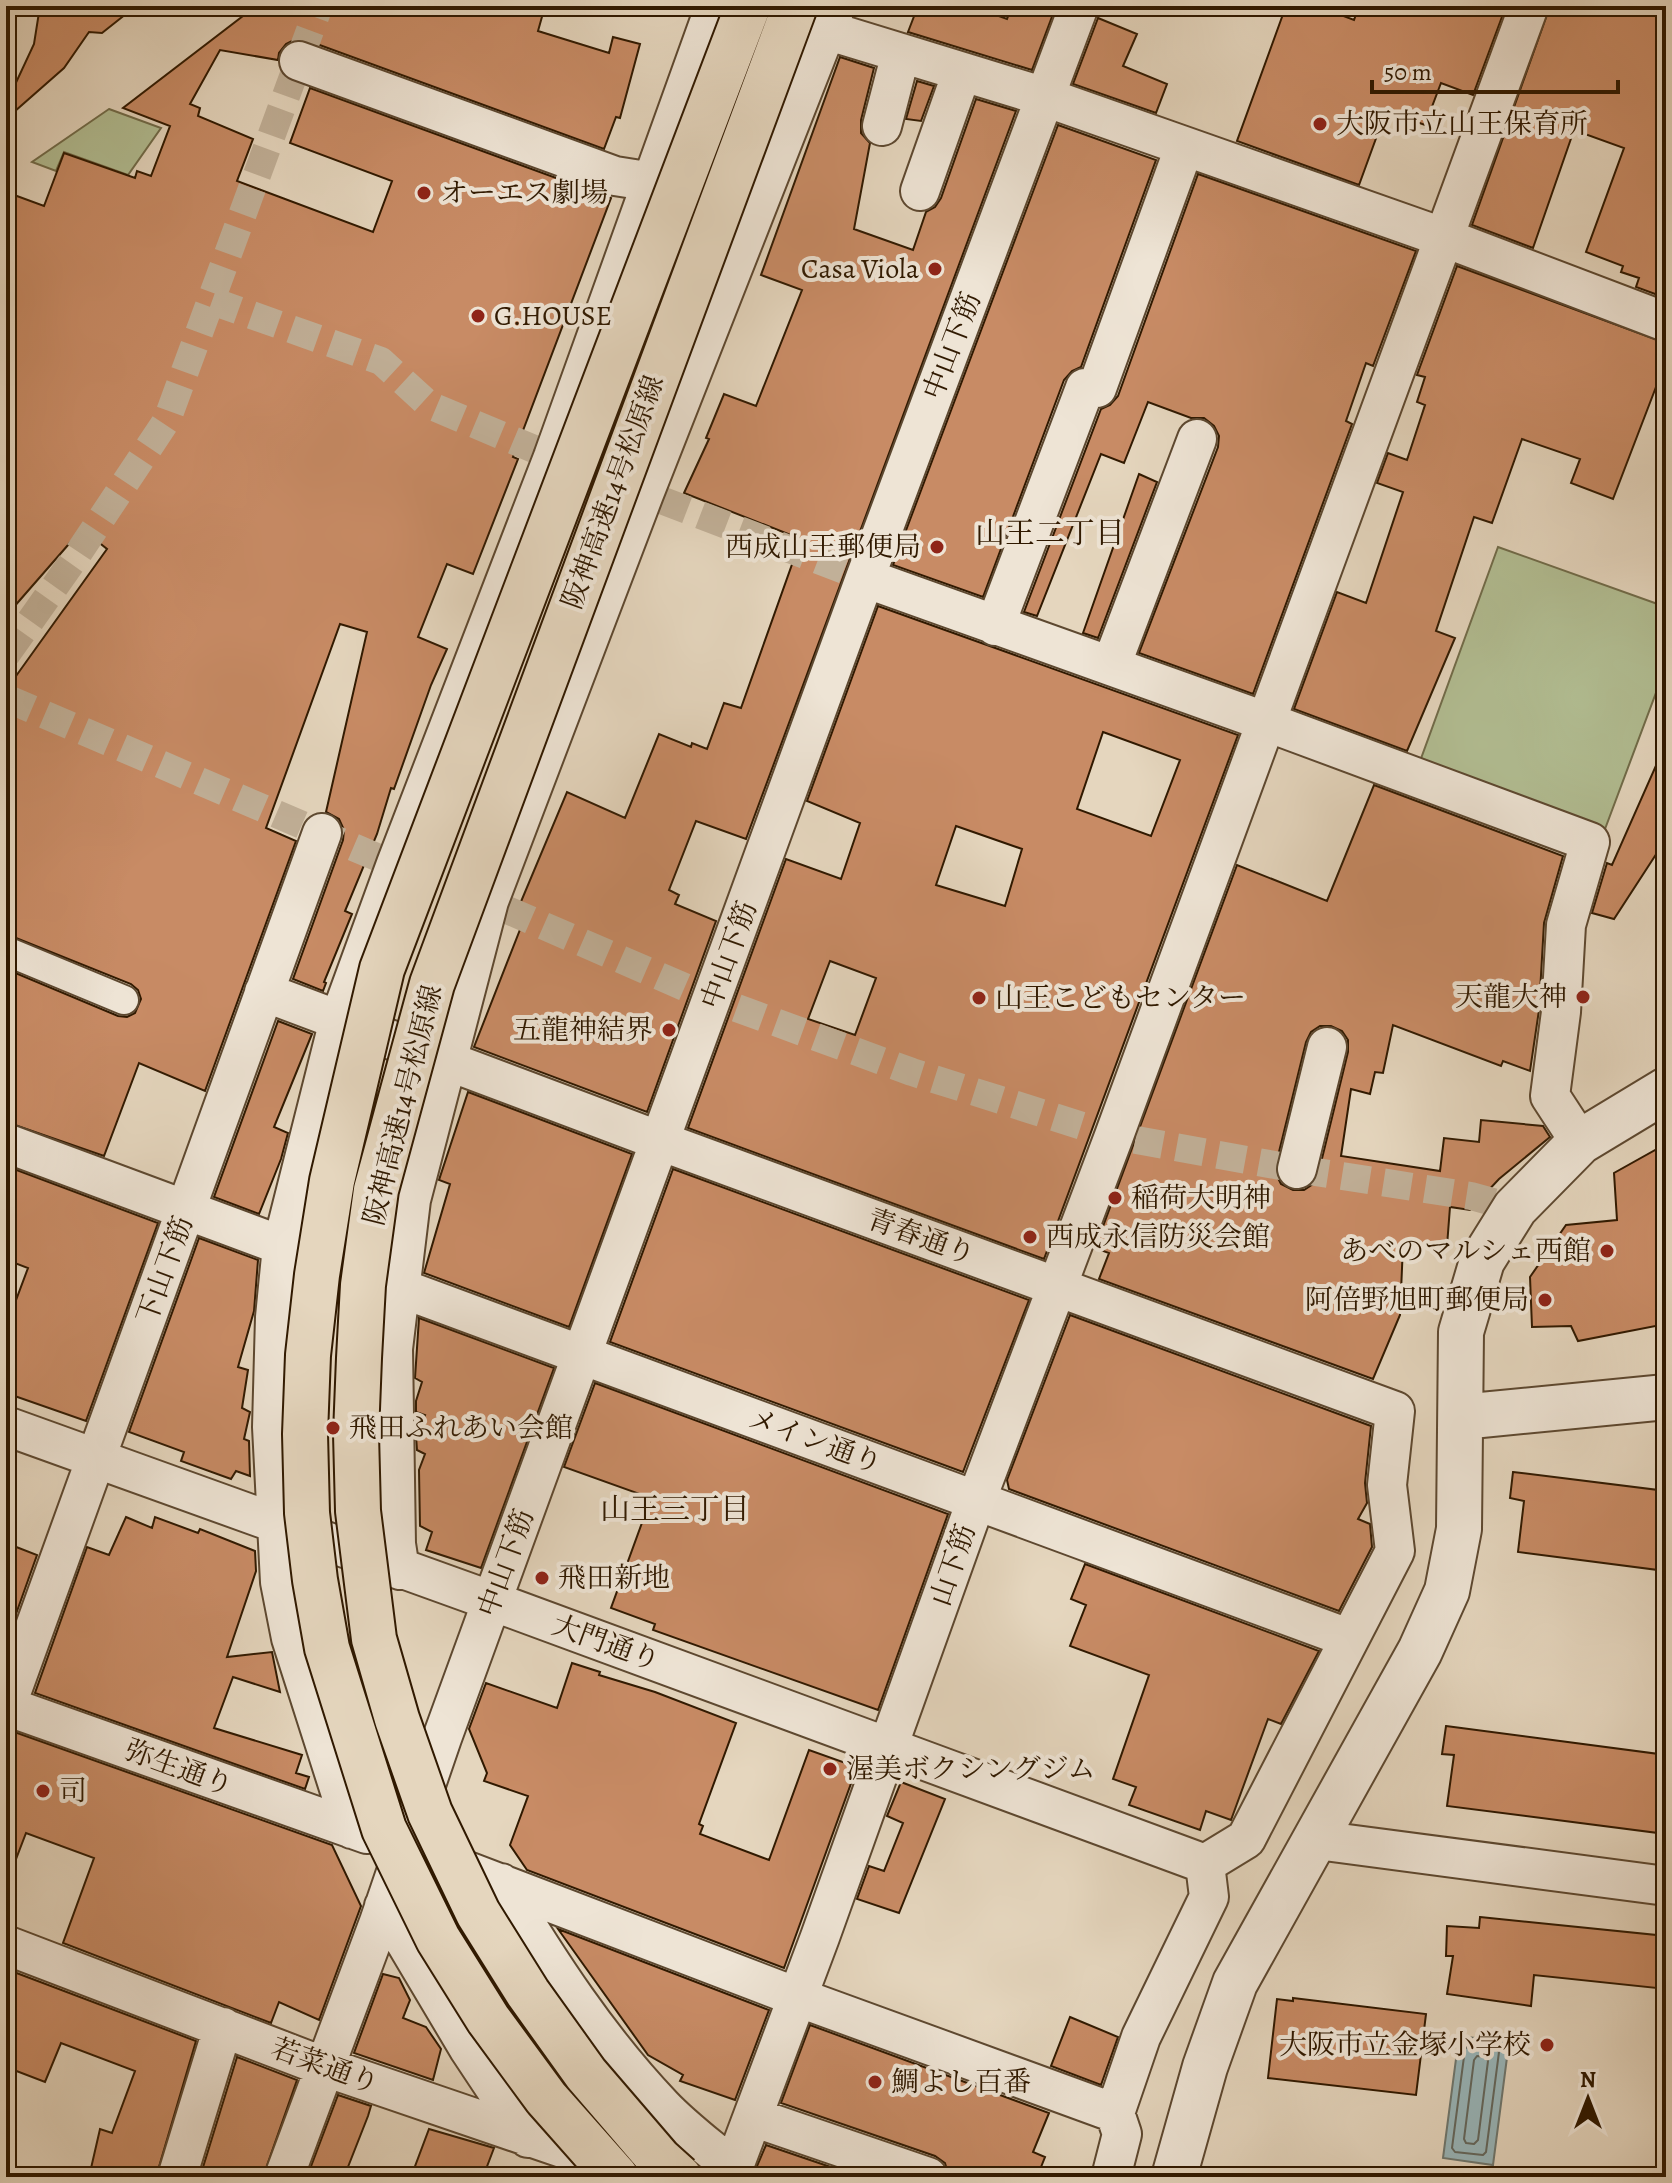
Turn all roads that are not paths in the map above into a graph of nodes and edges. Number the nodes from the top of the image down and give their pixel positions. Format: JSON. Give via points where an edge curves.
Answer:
{"nodes":[{"id":1,"x":715,"y":6,"type":"edge"},
{"id":2,"x":733,"y":6,"type":"edge"},
{"id":3,"x":748,"y":6,"type":"edge"},
{"id":4,"x":1079,"y":6,"type":"edge"},
{"id":5,"x":1529,"y":6,"type":"edge"},
{"id":6,"x":819,"y":14,"type":"edge"},
{"id":7,"x":901,"y":53,"type":"junction"},
{"id":8,"x":299,"y":61,"type":"dead end"},
{"id":9,"x":962,"y":72,"type":"junction"},
{"id":10,"x":1045,"y":97,"type":"junction"},
{"id":11,"x":882,"y":126,"type":"dead end"},
{"id":12,"x":1184,"y":148,"type":"junction"},
{"id":13,"x":653,"y":182,"type":"junction"},
{"id":14,"x":920,"y":191,"type":"dead end"},
{"id":15,"x":1445,"y":238,"type":"junction"},
{"id":16,"x":1666,"y":322,"type":"edge"},
{"id":17,"x":1197,"y":439,"type":"dead end"},
{"id":18,"x":566,"y":463,"type":"dead end"},
{"id":19,"x":627,"y":488,"type":"dead end"},
{"id":20,"x":865,"y":578,"type":"junction"},
{"id":21,"x":995,"y":626,"type":"junction"},
{"id":22,"x":1111,"y":666,"type":"junction"},
{"id":23,"x":1267,"y":722,"type":"junction"},
{"id":24,"x":322,"y":833,"type":"dead end"},
{"id":25,"x":412,"y":869,"type":"dead end"},
{"id":26,"x":474,"y":895,"type":"dead end"},
{"id":27,"x":6,"y":951,"type":"edge"},
{"id":28,"x":264,"y":992,"type":"junction"},
{"id":29,"x":124,"y":1000,"type":"dead end"},
{"id":30,"x":339,"y":1020,"type":"junction"},
{"id":31,"x":1327,"y":1047,"type":"dead end"},
{"id":32,"x":448,"y":1060,"type":"junction"},
{"id":33,"x":1666,"y":1090,"type":"edge"},
{"id":34,"x":660,"y":1141,"type":"junction"},
{"id":35,"x":1580,"y":1142,"type":"junction"},
{"id":36,"x":6,"y":1143,"type":"edge"},
{"id":37,"x":1297,"y":1169,"type":"dead end"},
{"id":38,"x":187,"y":1208,"type":"junction"},
{"id":39,"x":282,"y":1246,"type":"junction"},
{"id":40,"x":1056,"y":1287,"type":"junction"},
{"id":41,"x":400,"y":1288,"type":"junction"},
{"id":42,"x":582,"y":1355,"type":"junction"},
{"id":43,"x":1666,"y":1397,"type":"edge"},
{"id":44,"x":1461,"y":1417,"type":"junction"},
{"id":45,"x":6,"y":1426,"type":"edge"},
{"id":46,"x":96,"y":1459,"type":"junction"},
{"id":47,"x":976,"y":1501,"type":"junction"},
{"id":48,"x":275,"y":1521,"type":"junction"},
{"id":49,"x":400,"y":1570,"type":"junction"},
{"id":50,"x":492,"y":1601,"type":"junction"},
{"id":51,"x":1348,"y":1638,"type":"junction"},
{"id":52,"x":6,"y":1706,"type":"edge"},
{"id":53,"x":889,"y":1747,"type":"junction"},
{"id":54,"x":352,"y":1829,"type":"junction"},
{"id":55,"x":1317,"y":1840,"type":"junction"},
{"id":56,"x":404,"y":1848,"type":"junction"},
{"id":57,"x":1205,"y":1864,"type":"junction"},
{"id":58,"x":501,"y":1883,"type":"junction"},
{"id":59,"x":1666,"y":1886,"type":"edge"},
{"id":60,"x":384,"y":1906,"type":"junction"},
{"id":61,"x":6,"y":1945,"type":"edge"},
{"id":62,"x":797,"y":1997,"type":"junction"},
{"id":63,"x":223,"y":2027,"type":"junction"},
{"id":64,"x":325,"y":2067,"type":"junction"},
{"id":65,"x":1115,"y":2113,"type":"junction"},
{"id":66,"x":753,"y":2117,"type":"junction"},
{"id":67,"x":528,"y":2138,"type":"junction"},
{"id":68,"x":732,"y":2172,"type":"edge"},
{"id":69,"x":177,"y":2177,"type":"edge"},
{"id":70,"x":284,"y":2177,"type":"edge"},
{"id":71,"x":616,"y":2177,"type":"edge"},
{"id":72,"x":647,"y":2177,"type":"edge"},
{"id":73,"x":679,"y":2177,"type":"edge"},
{"id":74,"x":928,"y":2177,"type":"edge"},
{"id":75,"x":1111,"y":2177,"type":"edge"},
{"id":76,"x":1174,"y":2177,"type":"edge"}],
"edges":[{"from":1,"to":13,"type":"street"},
{"from":2,"to":6,"type":"street"},
{"from":3,"to":71,"type":"highway","name":"阪神高速14号松原線","bridge":true,"via":[[382,969],[332,1181],[308,1355],[307,1513],[315,1580],[327,1648],[384,1829],[438,1939],[488,2019],[546,2098]]},
{"from":4,"to":10,"type":"street","name":"中山下筋"},
{"from":5,"to":15,"type":"street","name":"山下筋"},
{"from":6,"to":7,"type":"street"},
{"from":6,"to":32,"type":"street","via":[[489,901]]},
{"from":6,"to":73,"type":"highway","name":"阪神高速14号松原線","bridge":true,"via":[[432,984],[376,1190],[363,1285],[358,1511],[372,1626],[430,1813],[478,1913],[528,1993],[586,2074]]},
{"from":7,"to":9,"type":"street"},
{"from":7,"to":11,"type":"street"},
{"from":8,"to":13,"type":"street","via":[[615,176]]},
{"from":9,"to":10,"type":"street"},
{"from":9,"to":14,"type":"street"},
{"from":10,"to":12,"type":"street"},
{"from":10,"to":20,"type":"street","name":"中山下筋"},
{"from":12,"to":15,"type":"street"},
{"from":12,"to":21,"type":"street","via":[[1097,388],[1085,388]]},
{"from":13,"to":30,"type":"street"},
{"from":15,"to":16,"type":"street"},
{"from":15,"to":23,"type":"street","name":"山下筋"},
{"from":17,"to":22,"type":"street"},
{"from":18,"to":19,"type":"street"},
{"from":20,"to":21,"type":"street"},
{"from":20,"to":34,"type":"street","name":"中山下筋"},
{"from":21,"to":22,"type":"street"},
{"from":22,"to":23,"type":"street"},
{"from":23,"to":35,"type":"street","via":[[1590,842],[1566,925],[1550,1096]]},
{"from":23,"to":40,"type":"street","name":"山下筋"},
{"from":24,"to":28,"type":"street","name":"下山下筋"},
{"from":25,"to":26,"type":"street"},
{"from":27,"to":29,"type":"street"},
{"from":28,"to":30,"type":"street","name":"青春通り"},
{"from":28,"to":38,"type":"street","name":"下山下筋"},
{"from":30,"to":32,"type":"street","name":"青春通り"},
{"from":30,"to":39,"type":"street"},
{"from":31,"to":37,"type":"street"},
{"from":32,"to":34,"type":"street","name":"青春通り"},
{"from":32,"to":41,"type":"street","via":[[411,1200]]},
{"from":33,"to":35,"type":"street"},
{"from":34,"to":40,"type":"street","name":"青春通り"},
{"from":34,"to":42,"type":"street","name":"中山下筋"},
{"from":35,"to":44,"type":"street","via":[[1515,1208],[1482,1261],[1461,1332]]},
{"from":36,"to":38,"type":"street","name":"メイン通り"},
{"from":38,"to":39,"type":"street","name":"メイン通り"},
{"from":38,"to":46,"type":"street","name":"下山下筋"},
{"from":39,"to":41,"type":"street","name":"メイン通り"},
{"from":39,"to":48,"type":"street","via":[[272,1427]]},
{"from":40,"to":47,"type":"street","name":"山下筋"},
{"from":40,"to":51,"type":"street","name":"青春通り","via":[[1395,1411],[1387,1485],[1395,1551]]},
{"from":41,"to":42,"type":"street","name":"メイン通り"},
{"from":41,"to":49,"type":"street","via":[[393,1349]]},
{"from":42,"to":47,"type":"street","name":"メイン通り"},
{"from":42,"to":50,"type":"street","name":"中山下筋"},
{"from":43,"to":44,"type":"street"},
{"from":44,"to":55,"type":"street","via":[[1459,1529],[1447,1591]]},
{"from":45,"to":46,"type":"street","name":"大門通り"},
{"from":46,"to":48,"type":"street","name":"大門通り"},
{"from":46,"to":52,"type":"street","name":"下山下筋"},
{"from":47,"to":51,"type":"street","name":"メイン通り"},
{"from":47,"to":53,"type":"street","name":"山下筋"},
{"from":48,"to":49,"type":"street","name":"大門通り"},
{"from":48,"to":54,"type":"street","via":[[291,1638]]},
{"from":49,"to":50,"type":"street","name":"大門通り"},
{"from":50,"to":53,"type":"street","name":"大門通り"},
{"from":50,"to":56,"type":"street","name":"中山下筋"},
{"from":51,"to":57,"type":"street","via":[[1246,1839]]},
{"from":52,"to":54,"type":"street","name":"弥生通り"},
{"from":53,"to":57,"type":"street","name":"大門通り"},
{"from":53,"to":62,"type":"street","name":"山下筋"},
{"from":54,"to":56,"type":"street","name":"弥生通り"},
{"from":55,"to":59,"type":"street"},
{"from":55,"to":76,"type":"street","via":[[1235,1983]]},
{"from":56,"to":58,"type":"street","name":"弥生通り"},
{"from":56,"to":60,"type":"street","name":"中山下筋"},
{"from":57,"to":65,"type":"street","via":[[1209,1897],[1141,2037]]},
{"from":58,"to":62,"type":"street","name":"弥生通り"},
{"from":58,"to":68,"type":"street","via":[[600,2036],[665,2110]]},
{"from":60,"to":64,"type":"street","name":"中山下筋"},
{"from":60,"to":67,"type":"street"},
{"from":61,"to":63,"type":"street","name":"若菜通り"},
{"from":62,"to":65,"type":"street","name":"弥生通り"},
{"from":62,"to":66,"type":"street","name":"山下筋"},
{"from":63,"to":64,"type":"street","name":"若菜通り"},
{"from":63,"to":69,"type":"street"},
{"from":64,"to":67,"type":"street","name":"若菜通り"},
{"from":64,"to":70,"type":"street","name":"中山下筋"},
{"from":65,"to":75,"type":"street","via":[[1122,2134]]},
{"from":66,"to":68,"type":"street","name":"山下筋"},
{"from":66,"to":74,"type":"street"},
{"from":67,"to":72,"type":"street","name":"若菜通り"}]}
